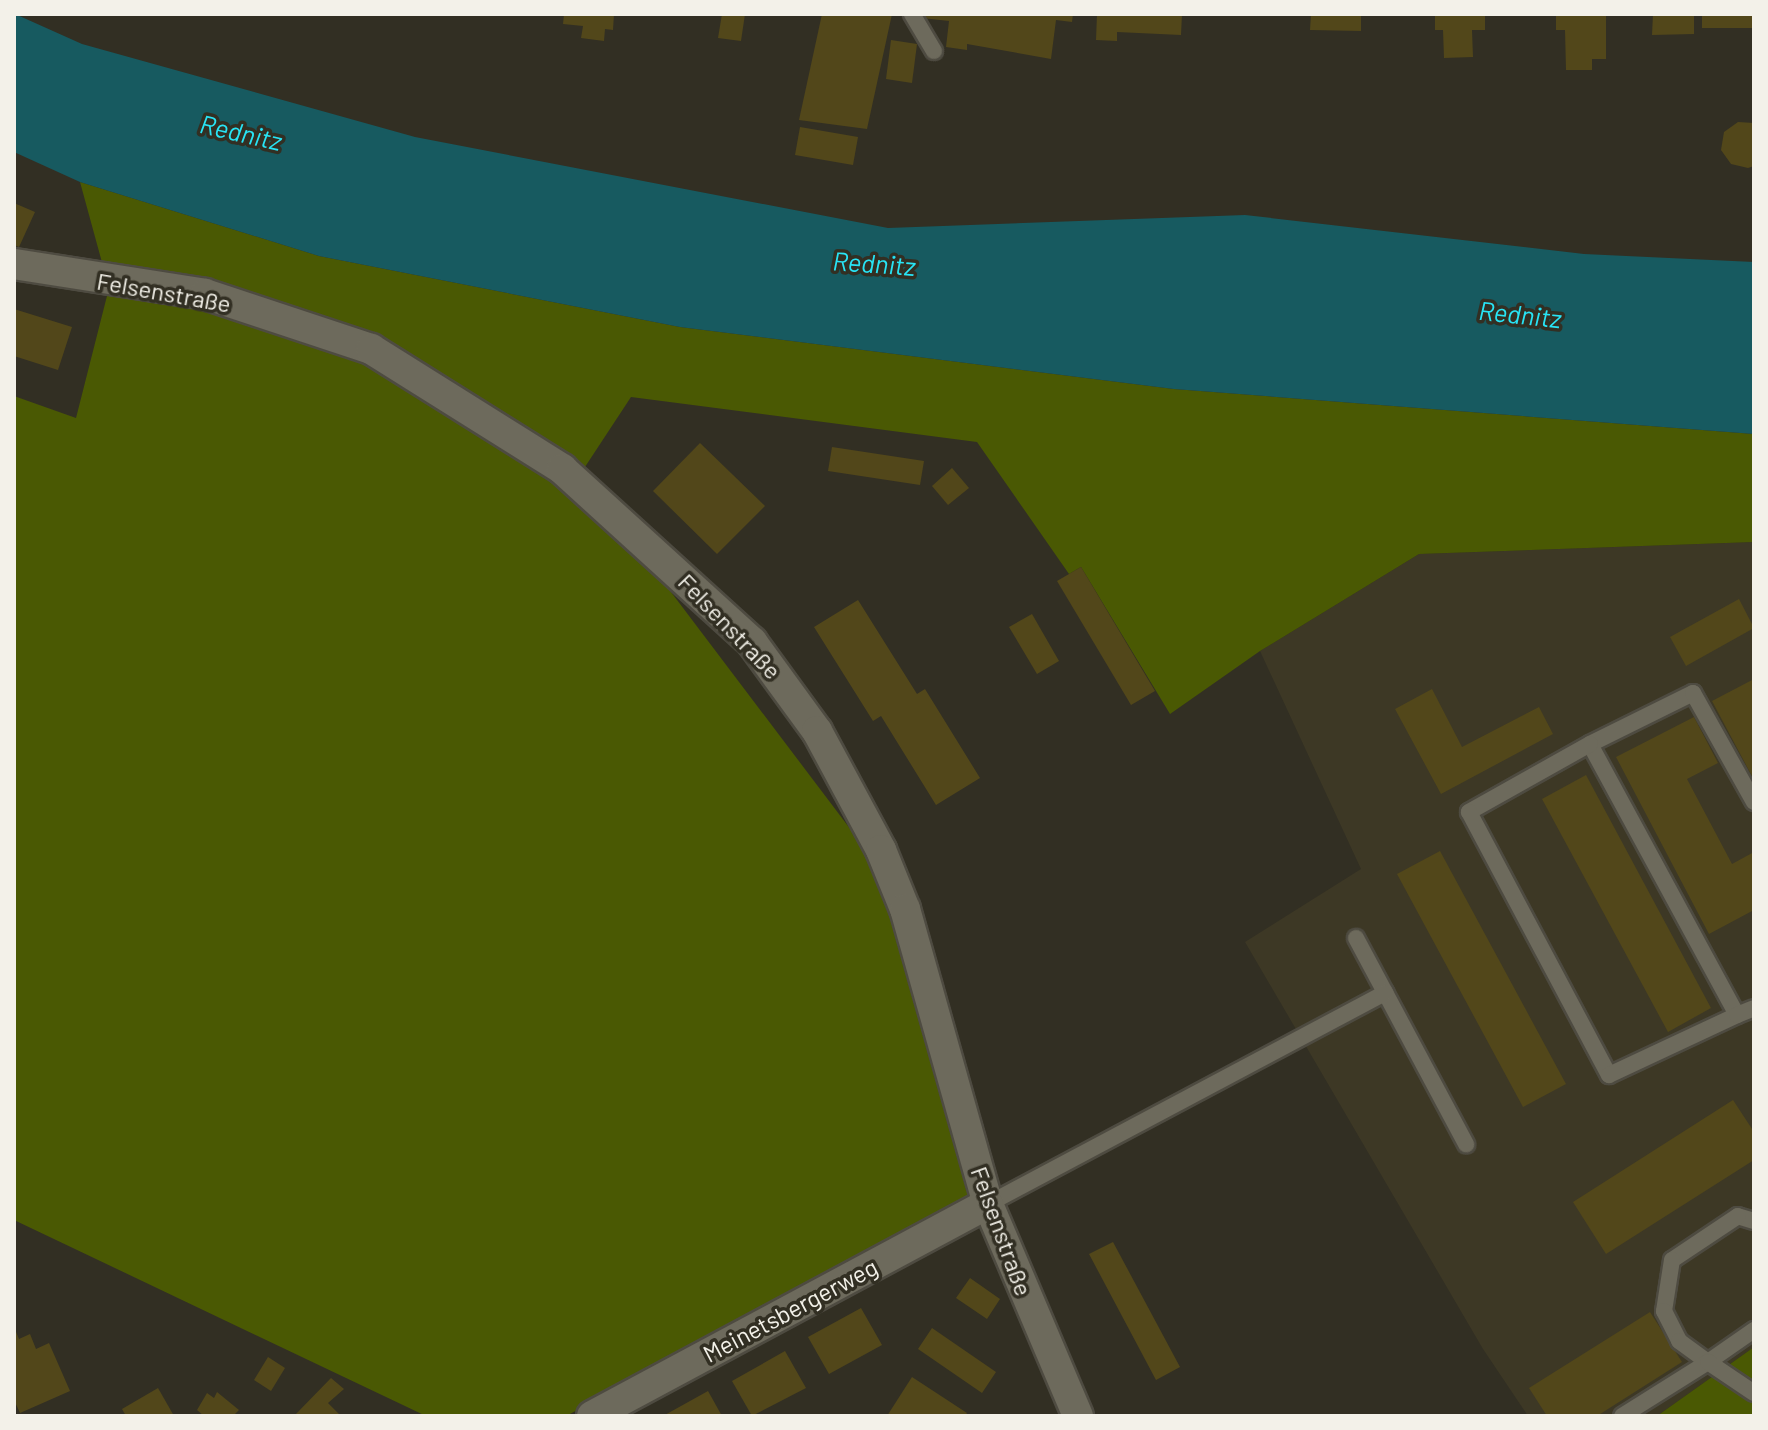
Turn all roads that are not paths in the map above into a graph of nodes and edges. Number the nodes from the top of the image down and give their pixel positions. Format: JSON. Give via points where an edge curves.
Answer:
{"nodes":[{"id":1,"x":912,"y":14,"type":"edge"},
{"id":2,"x":934,"y":51,"type":"dead end"},
{"id":3,"x":14,"y":264,"type":"edge"},
{"id":4,"x":1590,"y":744,"type":"junction"},
{"id":5,"x":1754,"y":802,"type":"edge"},
{"id":6,"x":1356,"y":938,"type":"dead end"},
{"id":7,"x":1385,"y":993,"type":"junction"},
{"id":8,"x":1754,"y":1008,"type":"edge"},
{"id":9,"x":1737,"y":1015,"type":"junction"},
{"id":10,"x":1466,"y":1144,"type":"dead end"},
{"id":11,"x":988,"y":1204,"type":"junction"},
{"id":12,"x":1754,"y":1221,"type":"edge"},
{"id":13,"x":1754,"y":1330,"type":"edge"},
{"id":14,"x":1708,"y":1362,"type":"junction"},
{"id":15,"x":1754,"y":1393,"type":"edge"},
{"id":16,"x":592,"y":1416,"type":"edge"},
{"id":17,"x":1078,"y":1416,"type":"edge"},
{"id":18,"x":1622,"y":1416,"type":"edge"}],
"edges":[{"from":1,"to":2,"type":"lane"},
{"from":3,"to":11,"type":"street","name":"Felsenstraße","via":[[205,294],[371,349],[562,469],[706,597],[785,683],[881,850],[905,909]]},
{"from":4,"to":5,"type":"lane","via":[[1693,693]]},
{"from":4,"to":9,"type":"lane"},
{"from":4,"to":9,"type":"lane","via":[[1469,812],[1609,1075]]},
{"from":6,"to":7,"type":"lane"},
{"from":7,"to":10,"type":"lane"},
{"from":7,"to":11,"type":"lane"},
{"from":8,"to":9,"type":"lane"},
{"from":11,"to":16,"type":"street","name":"Meinetsbergerweg"},
{"from":11,"to":17,"type":"street","name":"Felsenstraße"},
{"from":12,"to":14,"type":"lane","via":[[1738,1216],[1672,1260],[1664,1311],[1679,1341]]},
{"from":13,"to":14,"type":"lane"},
{"from":14,"to":15,"type":"lane"},
{"from":14,"to":18,"type":"lane"}]}
